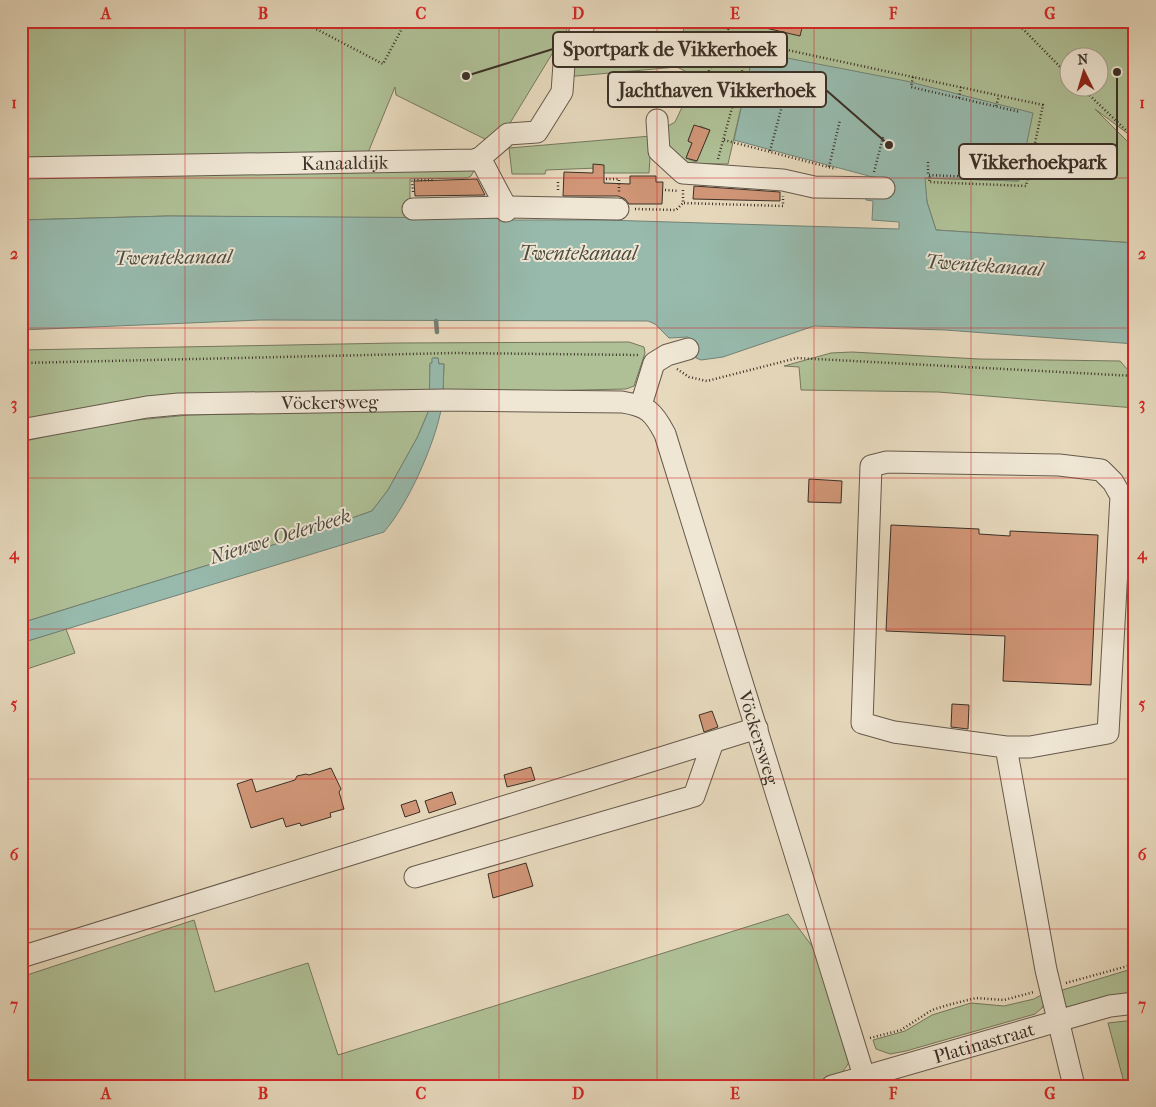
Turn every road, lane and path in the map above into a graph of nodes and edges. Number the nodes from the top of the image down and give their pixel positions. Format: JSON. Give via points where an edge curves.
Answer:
{"nodes":[{"id":1,"x":301,"y":21,"type":"edge"},
{"id":2,"x":406,"y":21,"type":"edge"},
{"id":3,"x":586,"y":21,"type":"edge"},
{"id":4,"x":732,"y":21,"type":"edge"},
{"id":5,"x":1015,"y":21,"type":"edge"},
{"id":6,"x":1058,"y":65,"type":"edge"},
{"id":7,"x":913,"y":77,"type":"junction"},
{"id":8,"x":674,"y":84,"type":"dead end"},
{"id":9,"x":961,"y":87,"type":"junction"},
{"id":10,"x":999,"y":95,"type":"junction"},
{"id":11,"x":959,"y":98,"type":"junction"},
{"id":12,"x":1092,"y":98,"type":"edge"},
{"id":13,"x":782,"y":106,"type":"dead end"},
{"id":14,"x":996,"y":106,"type":"junction"},
{"id":15,"x":1020,"y":112,"type":"dead end"},
{"id":16,"x":657,"y":120,"type":"dead end"},
{"id":17,"x":840,"y":120,"type":"dead end"},
{"id":18,"x":883,"y":137,"type":"dead end"},
{"id":19,"x":1135,"y":139,"type":"edge"},
{"id":20,"x":724,"y":140,"type":"junction"},
{"id":21,"x":770,"y":151,"type":"junction"},
{"id":22,"x":480,"y":158,"type":"junction"},
{"id":23,"x":928,"y":162,"type":"dead end"},
{"id":24,"x":829,"y":167,"type":"junction"},
{"id":25,"x":21,"y":168,"type":"edge"},
{"id":26,"x":838,"y":170,"type":"dead end"},
{"id":27,"x":930,"y":175,"type":"junction"},
{"id":28,"x":714,"y":176,"type":"junction"},
{"id":29,"x":970,"y":176,"type":"junction"},
{"id":30,"x":1017,"y":178,"type":"dead end"},
{"id":31,"x":440,"y":179,"type":"dead end"},
{"id":32,"x":606,"y":179,"type":"dead end"},
{"id":33,"x":783,"y":180,"type":"junction"},
{"id":34,"x":683,"y":182,"type":"junction"},
{"id":35,"x":969,"y":184,"type":"junction"},
{"id":36,"x":665,"y":190,"type":"dead end"},
{"id":37,"x":878,"y":192,"type":"joint"},
{"id":38,"x":683,"y":203,"type":"junction"},
{"id":39,"x":624,"y":208,"type":"junction"},
{"id":40,"x":413,"y":209,"type":"joint"},
{"id":41,"x":506,"y":209,"type":"junction"},
{"id":42,"x":688,"y":349,"type":"dead end"},
{"id":43,"x":659,"y":359,"type":"junction"},
{"id":44,"x":21,"y":362,"type":"edge"},
{"id":45,"x":1135,"y":376,"type":"edge"},
{"id":46,"x":641,"y":405,"type":"junction"},
{"id":47,"x":21,"y":430,"type":"edge"},
{"id":48,"x":757,"y":728,"type":"junction"},
{"id":49,"x":713,"y":742,"type":"junction"},
{"id":50,"x":1006,"y":747,"type":"junction"},
{"id":51,"x":415,"y":877,"type":"dead end"},
{"id":52,"x":21,"y":957,"type":"edge"},
{"id":53,"x":1135,"y":964,"type":"edge"},
{"id":54,"x":1051,"y":988,"type":"junction"},
{"id":55,"x":1135,"y":1003,"type":"edge"},
{"id":56,"x":1059,"y":1022,"type":"junction"},
{"id":57,"x":854,"y":1042,"type":"junction"},
{"id":58,"x":864,"y":1076,"type":"junction"},
{"id":59,"x":832,"y":1086,"type":"edge"},
{"id":60,"x":1074,"y":1086,"type":"edge"}],
"edges":[{"from":1,"to":2,"type":"path","via":[[383,64]]},
{"from":3,"to":22,"type":"street","via":[[564,64],[562,92],[537,132],[508,134]]},
{"from":4,"to":8,"type":"path","via":[[708,73],[693,82]]},
{"from":5,"to":6,"type":"path"},
{"from":7,"to":9,"type":"path"},
{"from":7,"to":11,"type":"path","via":[[910,88]]},
{"from":7,"to":20,"type":"path","via":[[750,42]]},
{"from":9,"to":10,"type":"path"},
{"from":9,"to":11,"type":"path"},
{"from":10,"to":14,"type":"path"},
{"from":10,"to":35,"type":"path","via":[[1043,105],[1026,186]]},
{"from":11,"to":14,"type":"path"},
{"from":12,"to":19,"type":"path"},
{"from":13,"to":21,"type":"path"},
{"from":14,"to":15,"type":"path"},
{"from":16,"to":34,"type":"street","via":[[659,151]]},
{"from":17,"to":24,"type":"path"},
{"from":18,"to":37,"type":"path","via":[[872,180]]},
{"from":20,"to":21,"type":"path"},
{"from":20,"to":28,"type":"path"},
{"from":21,"to":24,"type":"path"},
{"from":22,"to":25,"type":"street","name":"Kanaaldijk"},
{"from":22,"to":41,"type":"street"},
{"from":23,"to":27,"type":"path"},
{"from":24,"to":26,"type":"path"},
{"from":27,"to":29,"type":"path"},
{"from":27,"to":35,"type":"path","via":[[929,182]]},
{"from":28,"to":33,"type":"street"},
{"from":28,"to":34,"type":"street"},
{"from":29,"to":30,"type":"path"},
{"from":29,"to":35,"type":"path"},
{"from":31,"to":40,"type":"path","via":[[412,180]]},
{"from":32,"to":39,"type":"path","via":[[619,179]]},
{"from":33,"to":37,"type":"street"},
{"from":33,"to":38,"type":"path","via":[[783,206]]},
{"from":34,"to":36,"type":"path"},
{"from":34,"to":38,"type":"path"},
{"from":38,"to":39,"type":"path","via":[[676,210]]},
{"from":39,"to":41,"type":"street"},
{"from":40,"to":41,"type":"street"},
{"from":42,"to":43,"type":"street"},
{"from":43,"to":44,"type":"path","via":[[639,354],[454,353]]},
{"from":43,"to":45,"type":"path","via":[[689,377],[707,381],[797,358]]},
{"from":43,"to":46,"type":"street","via":[[651,370]]},
{"from":46,"to":47,"type":"street","name":"Vöckersweg","via":[[622,402],[447,400],[179,404]]},
{"from":46,"to":48,"type":"street","name":"Vöckersweg","via":[[658,419],[665,434]]},
{"from":48,"to":49,"type":"street"},
{"from":48,"to":57,"type":"street","name":"Vöckersweg"},
{"from":49,"to":51,"type":"street","via":[[694,796]]},
{"from":49,"to":52,"type":"street"},
{"from":50,"to":50,"type":"street","via":[[1030,747],[1108,733],[1121,496],[1101,470],[1093,469],[1059,465],[887,462],[871,466],[862,723],[894,732]]},
{"from":50,"to":54,"type":"street"},
{"from":53,"to":54,"type":"path"},
{"from":54,"to":56,"type":"street"},
{"from":54,"to":57,"type":"path","via":[[1004,1000],[976,998],[948,1005],[932,1010],[901,1030]]},
{"from":55,"to":56,"type":"street","name":"Platinastraat","via":[[1110,1006]]},
{"from":56,"to":58,"type":"street","name":"Platinastraat"},
{"from":56,"to":60,"type":"street"},
{"from":57,"to":58,"type":"street","name":"Vöckersweg"},
{"from":58,"to":59,"type":"street","name":"Platinastraat"}]}
